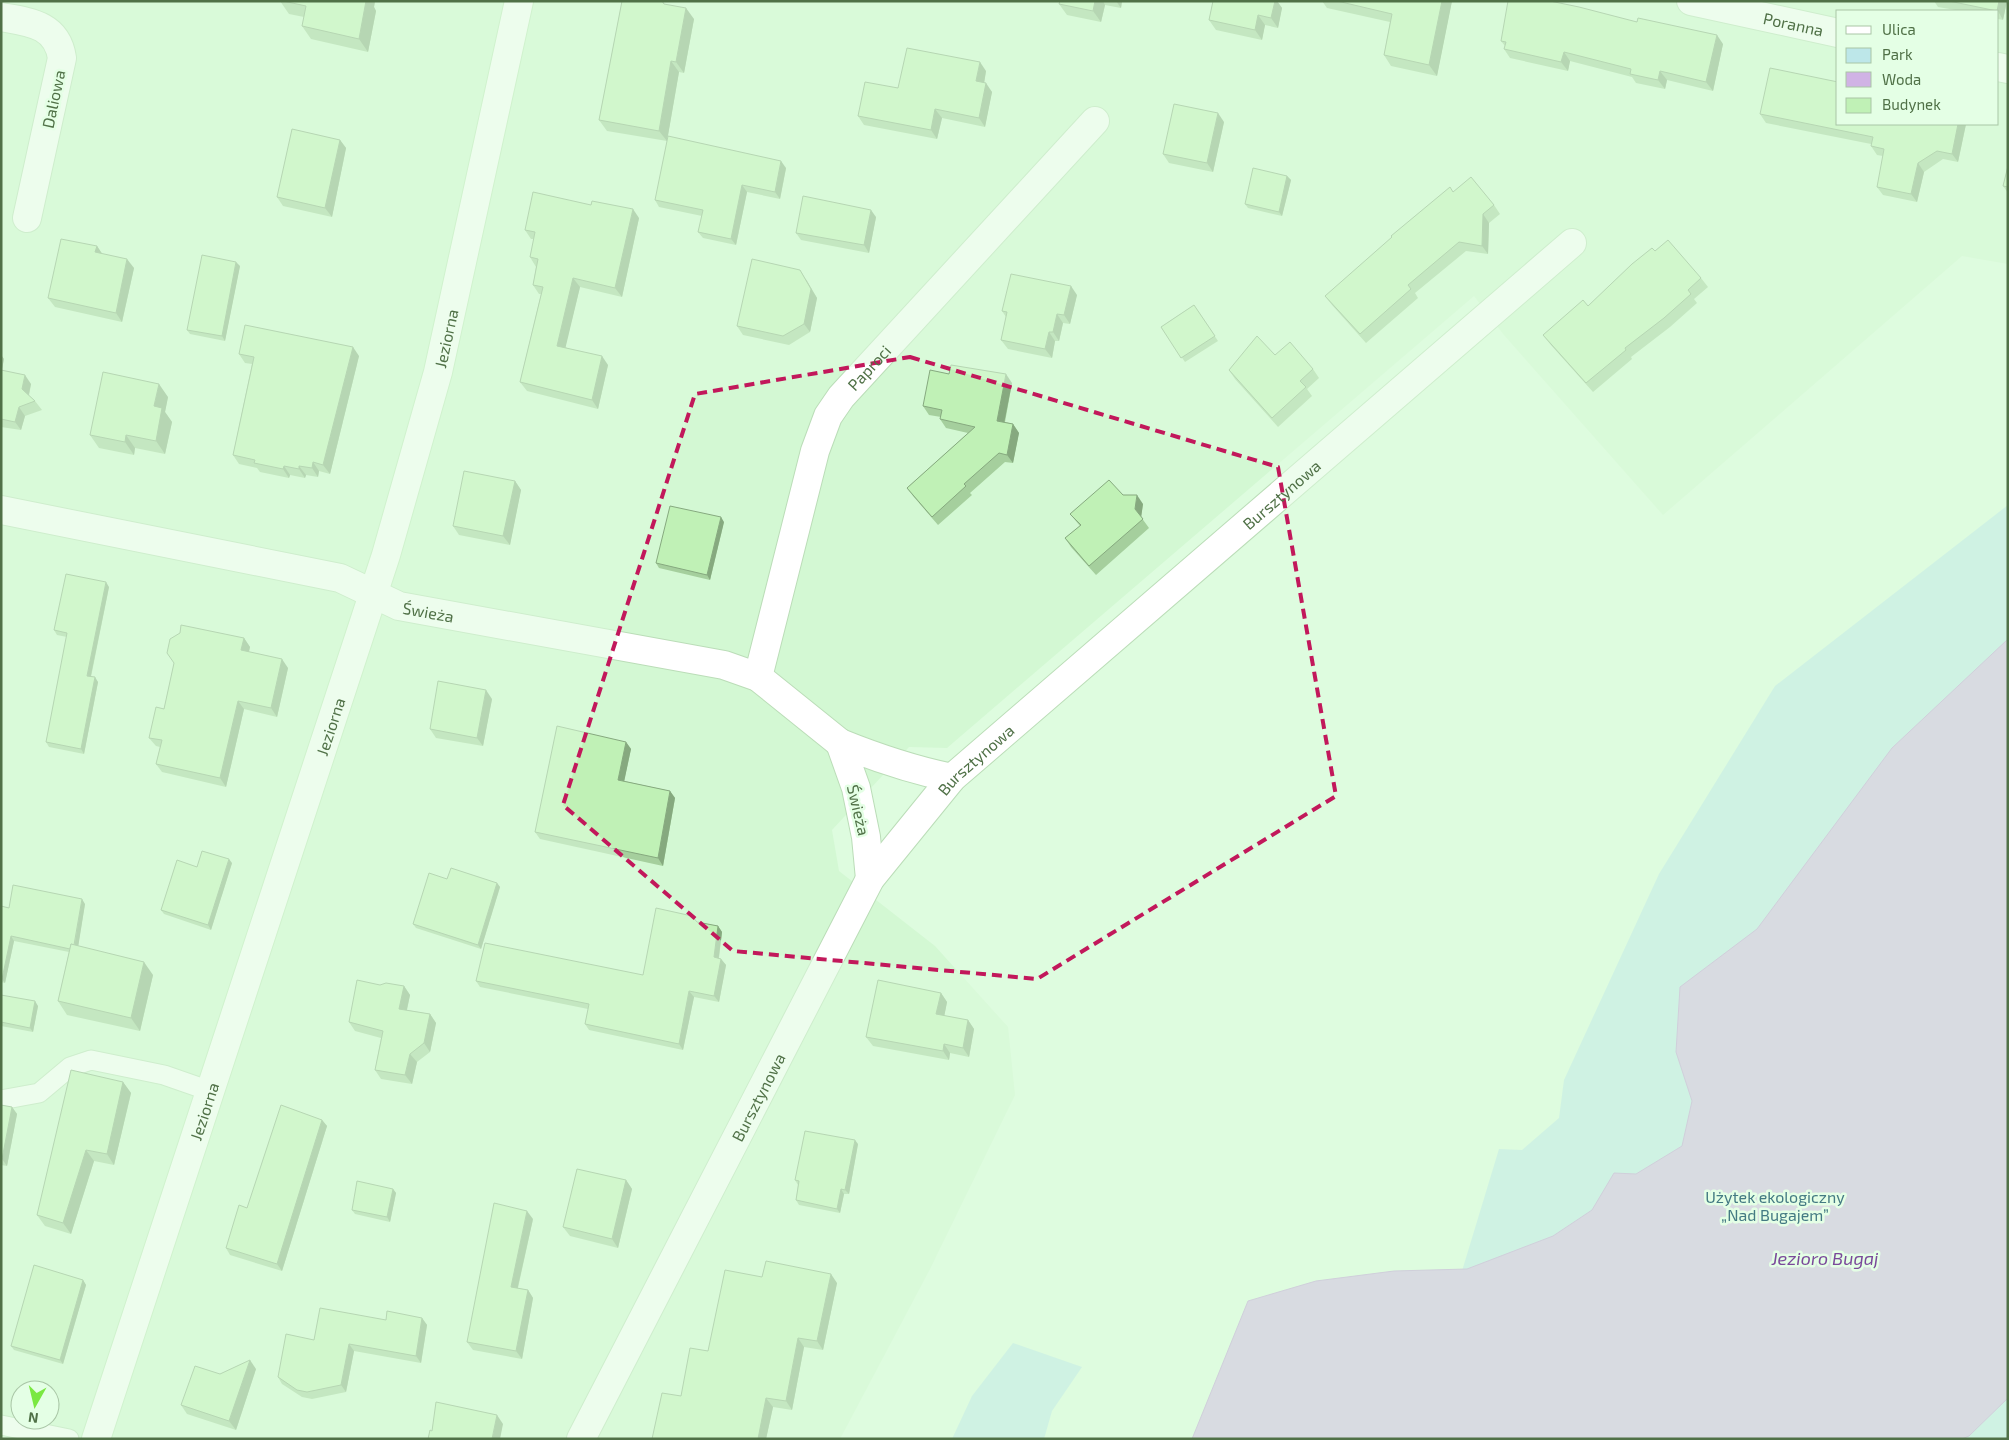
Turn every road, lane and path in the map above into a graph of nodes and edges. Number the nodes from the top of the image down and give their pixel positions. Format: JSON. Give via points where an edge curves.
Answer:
{"nodes":[{"id":1,"x":519,"y":1,"type":"edge"},
{"id":2,"x":1691,"y":1,"type":"edge"},
{"id":3,"x":1,"y":17,"type":"edge"},
{"id":4,"x":1836,"y":33,"type":"edge"},
{"id":5,"x":1095,"y":121,"type":"dead end"},
{"id":6,"x":27,"y":218,"type":"dead end"},
{"id":7,"x":1572,"y":243,"type":"dead end"},
{"id":8,"x":1,"y":510,"type":"edge"},
{"id":9,"x":372,"y":593,"type":"junction"},
{"id":10,"x":758,"y":677,"type":"junction"},
{"id":11,"x":840,"y":743,"type":"junction"},
{"id":12,"x":952,"y":778,"type":"junction"},
{"id":13,"x":870,"y":879,"type":"junction"},
{"id":14,"x":210,"y":1091,"type":"junction"},
{"id":15,"x":1,"y":1100,"type":"edge"},
{"id":16,"x":1,"y":1425,"type":"edge"},
{"id":17,"x":68,"y":1439,"type":"edge"},
{"id":18,"x":96,"y":1439,"type":"edge"},
{"id":19,"x":581,"y":1439,"type":"edge"}],
"edges":[{"from":1,"to":9,"type":"street","name":"Jeziorna","via":[[438,372],[386,555]]},
{"from":2,"to":4,"type":"street","name":"Poranna"},
{"from":3,"to":6,"type":"street","name":"Daliowa","via":[[41,26],[60,46],[62,58]]},
{"from":5,"to":10,"type":"street","name":"Paproci","via":[[828,416],[816,446]]},
{"from":7,"to":12,"type":"street","name":"Bursztynowa"},
{"from":8,"to":9,"type":"street","name":"Świeża","via":[[340,578]]},
{"from":9,"to":10,"type":"street","name":"Świeża","via":[[399,606],[724,665]]},
{"from":9,"to":14,"type":"street","name":"Jeziorna"},
{"from":10,"to":11,"type":"street","name":"Świeża"},
{"from":11,"to":12,"type":"street","name":"Świeża","via":[[876,758]]},
{"from":11,"to":13,"type":"street","name":"Świeża","via":[[856,788],[866,836]]},
{"from":12,"to":13,"type":"street","name":"Bursztynowa"},
{"from":13,"to":19,"type":"street","name":"Bursztynowa"},
{"from":14,"to":15,"type":"lane","via":[[164,1075],[91,1060],[70,1067],[38,1093]]},
{"from":14,"to":18,"type":"street","name":"Jeziorna"},
{"from":16,"to":17,"type":"lane"}]}
